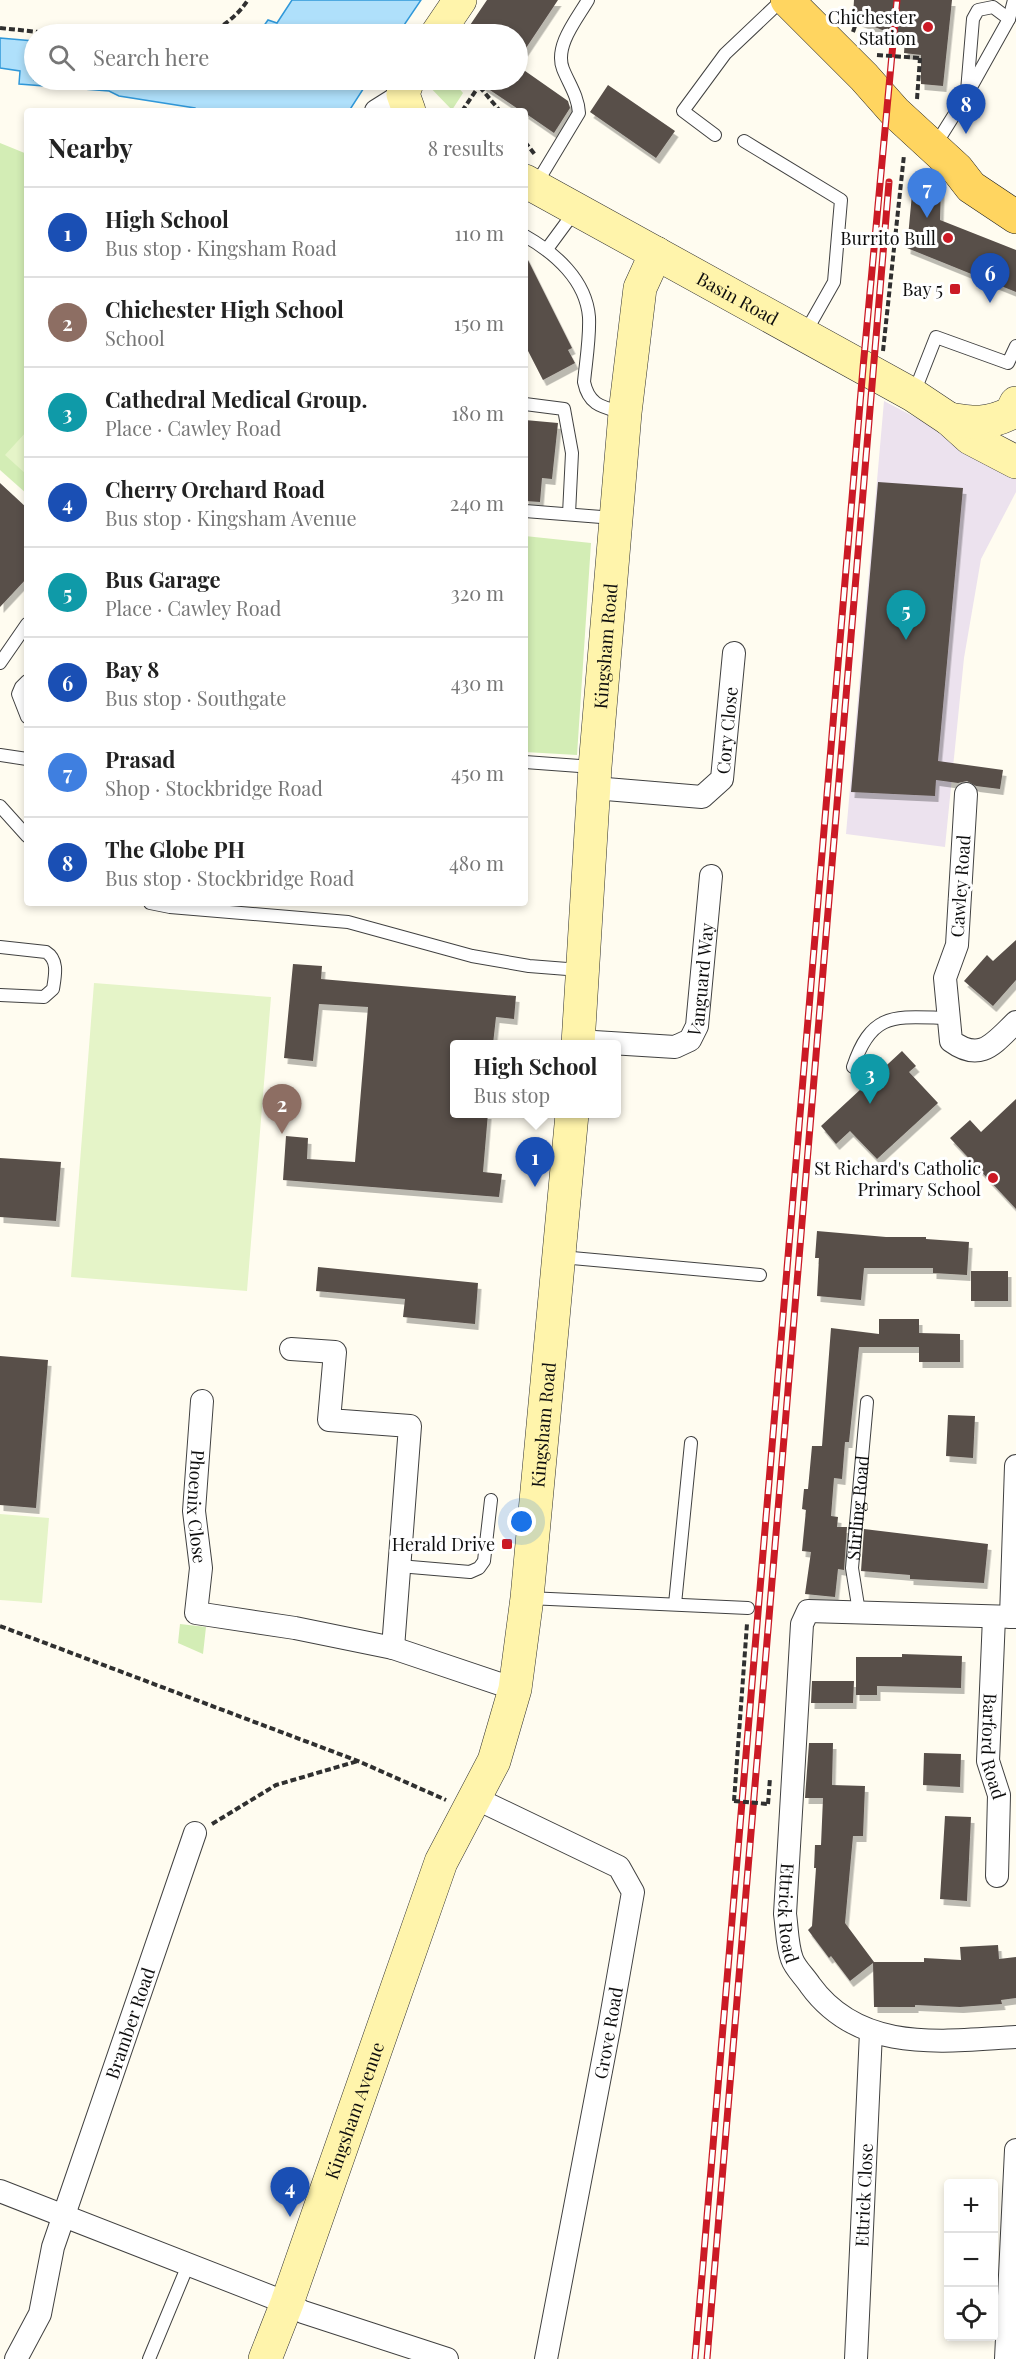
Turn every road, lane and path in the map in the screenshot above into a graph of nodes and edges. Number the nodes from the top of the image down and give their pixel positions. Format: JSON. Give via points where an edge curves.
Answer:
{"nodes":[{"id":1,"x":248,"y":0,"type":"edge"},
{"id":2,"x":460,"y":0,"type":"edge"},
{"id":3,"x":588,"y":0,"type":"edge"},
{"id":4,"x":782,"y":0,"type":"edge"},
{"id":5,"x":787,"y":0,"type":"edge"},
{"id":6,"x":1014,"y":1,"type":"edge"},
{"id":7,"x":1009,"y":19,"type":"junction"},
{"id":8,"x":856,"y":20,"type":"dead end"},
{"id":9,"x":225,"y":24,"type":"edge"},
{"id":10,"x":443,"y":24,"type":"edge"},
{"id":11,"x":0,"y":28,"type":"edge"},
{"id":12,"x":24,"y":30,"type":"edge"},
{"id":13,"x":854,"y":31,"type":"dead end"},
{"id":14,"x":877,"y":55,"type":"dead end"},
{"id":15,"x":476,"y":90,"type":"edge"},
{"id":16,"x":482,"y":90,"type":"edge"},
{"id":17,"x":918,"y":92,"type":"dead end"},
{"id":18,"x":966,"y":96,"type":"junction"},
{"id":19,"x":464,"y":108,"type":"edge"},
{"id":20,"x":497,"y":108,"type":"edge"},
{"id":21,"x":715,"y":135,"type":"dead end"},
{"id":22,"x":744,"y":141,"type":"dead end"},
{"id":23,"x":937,"y":152,"type":"junction"},
{"id":24,"x":530,"y":183,"type":"edge"},
{"id":25,"x":1016,"y":195,"type":"edge"},
{"id":26,"x":576,"y":209,"type":"junction"},
{"id":27,"x":1016,"y":217,"type":"edge"},
{"id":28,"x":528,"y":238,"type":"edge"},
{"id":29,"x":548,"y":249,"type":"junction"},
{"id":30,"x":656,"y":253,"type":"junction"},
{"id":31,"x":804,"y":336,"type":"junction"},
{"id":32,"x":1016,"y":346,"type":"edge"},
{"id":33,"x":881,"y":377,"type":"junction"},
{"id":34,"x":913,"y":394,"type":"junction"},
{"id":35,"x":1016,"y":403,"type":"edge"},
{"id":36,"x":528,"y":404,"type":"edge"},
{"id":37,"x":625,"y":413,"type":"junction"},
{"id":38,"x":949,"y":419,"type":"junction"},
{"id":39,"x":1016,"y":462,"type":"edge"},
{"id":40,"x":528,"y":511,"type":"edge"},
{"id":41,"x":569,"y":514,"type":"junction"},
{"id":42,"x":617,"y":518,"type":"junction"},
{"id":43,"x":24,"y":631,"type":"edge"},
{"id":44,"x":734,"y":653,"type":"dead end"},
{"id":45,"x":1,"y":660,"type":"edge"},
{"id":46,"x":24,"y":684,"type":"edge"},
{"id":47,"x":24,"y":709,"type":"edge"},
{"id":48,"x":0,"y":755,"type":"edge"},
{"id":49,"x":24,"y":759,"type":"edge"},
{"id":50,"x":528,"y":763,"type":"edge"},
{"id":51,"x":595,"y":777,"type":"junction"},
{"id":52,"x":966,"y":794,"type":"dead end"},
{"id":53,"x":0,"y":806,"type":"edge"},
{"id":54,"x":24,"y":833,"type":"edge"},
{"id":55,"x":711,"y":876,"type":"dead end"},
{"id":56,"x":165,"y":906,"type":"edge"},
{"id":57,"x":0,"y":947,"type":"edge"},
{"id":58,"x":584,"y":970,"type":"junction"},
{"id":59,"x":0,"y":995,"type":"edge"},
{"id":60,"x":948,"y":1018,"type":"junction"},
{"id":61,"x":1016,"y":1022,"type":"edge"},
{"id":62,"x":578,"y":1040,"type":"edge"},
{"id":63,"x":621,"y":1044,"type":"edge"},
{"id":64,"x":853,"y":1067,"type":"dead end"},
{"id":65,"x":572,"y":1118,"type":"edge"},
{"id":66,"x":560,"y":1257,"type":"junction"},
{"id":67,"x":760,"y":1275,"type":"dead end"},
{"id":68,"x":291,"y":1349,"type":"dead end"},
{"id":69,"x":202,"y":1401,"type":"dead end"},
{"id":70,"x":867,"y":1402,"type":"dead end"},
{"id":71,"x":691,"y":1443,"type":"dead end"},
{"id":72,"x":1016,"y":1466,"type":"edge"},
{"id":73,"x":491,"y":1500,"type":"dead end"},
{"id":74,"x":399,"y":1566,"type":"junction"},
{"id":75,"x":527,"y":1598,"type":"junction"},
{"id":76,"x":675,"y":1604,"type":"junction"},
{"id":77,"x":748,"y":1608,"type":"dead end"},
{"id":78,"x":860,"y":1612,"type":"junction"},
{"id":79,"x":1007,"y":1617,"type":"edge"},
{"id":80,"x":0,"y":1626,"type":"edge"},
{"id":81,"x":746,"y":1632,"type":"dead end"},
{"id":82,"x":393,"y":1648,"type":"junction"},
{"id":83,"x":515,"y":1689,"type":"junction"},
{"id":84,"x":358,"y":1761,"type":"junction"},
{"id":85,"x":472,"y":1804,"type":"junction"},
{"id":86,"x":768,"y":1804,"type":"dead end"},
{"id":87,"x":195,"y":1833,"type":"joint"},
{"id":88,"x":441,"y":1862,"type":"joint"},
{"id":89,"x":997,"y":1876,"type":"dead end"},
{"id":90,"x":871,"y":2032,"type":"junction"},
{"id":91,"x":1016,"y":2037,"type":"edge"},
{"id":92,"x":1016,"y":2150,"type":"edge"},
{"id":93,"x":0,"y":2191,"type":"edge"},
{"id":94,"x":64,"y":2215,"type":"junction"},
{"id":95,"x":188,"y":2265,"type":"junction"},
{"id":96,"x":287,"y":2303,"type":"junction"},
{"id":97,"x":16,"y":2359,"type":"edge"},
{"id":98,"x":149,"y":2359,"type":"edge"},
{"id":99,"x":265,"y":2359,"type":"edge"},
{"id":100,"x":447,"y":2359,"type":"edge"},
{"id":101,"x":546,"y":2359,"type":"edge"},
{"id":102,"x":856,"y":2359,"type":"edge"},
{"id":103,"x":1006,"y":2359,"type":"edge"}],
"edges":[{"from":1,"to":9,"type":"path"},
{"from":2,"to":10,"type":"street"},
{"from":3,"to":24,"type":"lane","via":[[565,40],[561,59],[579,112]]},
{"from":4,"to":21,"type":"lane","via":[[725,54],[683,111]]},
{"from":5,"to":23,"type":"main road"},
{"from":6,"to":7,"type":"lane"},
{"from":7,"to":18,"type":"lane"},
{"from":7,"to":18,"type":"lane","via":[[993,7],[978,9],[973,19]]},
{"from":8,"to":13,"type":"path"},
{"from":11,"to":12,"type":"path"},
{"from":14,"to":17,"type":"path","bridge":true,"via":[[920,58]]},
{"from":15,"to":19,"type":"path"},
{"from":16,"to":20,"type":"path"},
{"from":18,"to":23,"type":"lane"},
{"from":22,"to":31,"type":"lane","via":[[841,200],[834,282]]},
{"from":23,"to":25,"type":"main road"},
{"from":23,"to":27,"type":"main road","via":[[971,187]]},
{"from":23,"to":33,"type":"path","via":[[904,155]]},
{"from":24,"to":26,"type":"street","name":"Basin Road"},
{"from":26,"to":29,"type":"lane"},
{"from":26,"to":30,"type":"street","name":"Basin Road"},
{"from":28,"to":29,"type":"lane"},
{"from":29,"to":37,"type":"lane","via":[[580,284],[585,296],[589,317],[586,392],[602,407]]},
{"from":30,"to":31,"type":"street","name":"Basin Road"},
{"from":30,"to":37,"type":"street","name":"Kingsham Road","via":[[640,288]]},
{"from":31,"to":33,"type":"street","name":"Basin Road"},
{"from":32,"to":34,"type":"lane","via":[[1008,363],[936,337]]},
{"from":33,"to":34,"type":"street","name":"Basin Road"},
{"from":34,"to":38,"type":"street","name":"Basin Road"},
{"from":35,"to":38,"type":"street","via":[[1011,412],[987,423]]},
{"from":36,"to":41,"type":"lane","via":[[564,409],[572,453]]},
{"from":37,"to":42,"type":"street","name":"Kingsham Road"},
{"from":38,"to":39,"type":"street","name":"Basin Road","via":[[970,438]]},
{"from":40,"to":41,"type":"lane"},
{"from":41,"to":42,"type":"lane"},
{"from":42,"to":51,"type":"street","name":"Kingsham Road"},
{"from":43,"to":45,"type":"lane"},
{"from":44,"to":51,"type":"street","name":"Cory Close","via":[[722,779],[702,797]]},
{"from":46,"to":47,"type":"lane","via":[[18,694]]},
{"from":48,"to":49,"type":"lane"},
{"from":50,"to":51,"type":"lane"},
{"from":51,"to":58,"type":"street","name":"Kingsham Road"},
{"from":52,"to":60,"type":"street","name":"Cawley Road","via":[[957,945],[945,978]]},
{"from":53,"to":54,"type":"lane"},
{"from":55,"to":63,"type":"street","name":"Vanguard Way","via":[[697,1026],[690,1040],[675,1047]]},
{"from":56,"to":58,"type":"lane","via":[[348,922],[472,956]]},
{"from":57,"to":59,"type":"lane","via":[[46,952],[55,963],[53,989],[44,997]]},
{"from":58,"to":62,"type":"street","name":"Kingsham Road"},
{"from":60,"to":61,"type":"street","name":"Cawley Road","via":[[951,1041],[963,1050],[978,1051],[990,1047]]},
{"from":60,"to":64,"type":"lane","via":[[904,1017],[884,1022],[865,1037]]},
{"from":65,"to":66,"type":"street","name":"Kingsham Road"},
{"from":66,"to":67,"type":"lane"},
{"from":66,"to":75,"type":"street","name":"Kingsham Road"},
{"from":68,"to":74,"type":"street","via":[[335,1352],[329,1420],[410,1426]]},
{"from":69,"to":82,"type":"street","name":"Phoenix Close","via":[[194,1511],[201,1568],[196,1613]]},
{"from":70,"to":78,"type":"lane","name":"Stirling Road","via":[[852,1568]]},
{"from":71,"to":76,"type":"lane"},
{"from":72,"to":79,"type":"street","name":"Barford Road"},
{"from":73,"to":74,"type":"lane","via":[[484,1561],[479,1568],[470,1572]]},
{"from":74,"to":82,"type":"street"},
{"from":75,"to":76,"type":"lane"},
{"from":75,"to":83,"type":"street","name":"Kingsham Road"},
{"from":76,"to":77,"type":"lane"},
{"from":78,"to":79,"type":"street"},
{"from":78,"to":90,"type":"street","name":"Ettrick Road","via":[[808,1611],[802,1624],[785,1914],[792,1959],[818,1996]]},
{"from":79,"to":89,"type":"street","name":"Barford Road","via":[[988,1761],[999,1795]]},
{"from":80,"to":84,"type":"path"},
{"from":81,"to":86,"type":"path","bridge":true,"via":[[734,1801]]},
{"from":82,"to":83,"type":"street"},
{"from":83,"to":85,"type":"street","name":"Kingsham Road","via":[[494,1761]]},
{"from":84,"to":85,"type":"path"},
{"from":84,"to":87,"type":"path","via":[[276,1785]]},
{"from":85,"to":88,"type":"street","name":"Kingsham Road"},
{"from":85,"to":101,"type":"street","name":"Grove Road","via":[[619,1867],[633,1892]]},
{"from":87,"to":94,"type":"street","name":"Bramber Road"},
{"from":88,"to":96,"type":"street","name":"Kingsham Avenue"},
{"from":90,"to":91,"type":"street","name":"Ettrick Road","via":[[930,2041]]},
{"from":90,"to":102,"type":"street","name":"Ettrick Close"},
{"from":92,"to":103,"type":"street"},
{"from":93,"to":94,"type":"street"},
{"from":94,"to":95,"type":"street"},
{"from":94,"to":97,"type":"street","name":"Bramber Road","via":[[53,2247],[40,2314]]},
{"from":95,"to":96,"type":"street"},
{"from":95,"to":98,"type":"lane"},
{"from":96,"to":99,"type":"street","name":"Kingsham Avenue"},
{"from":96,"to":100,"type":"street","via":[[303,2312]]}]}
